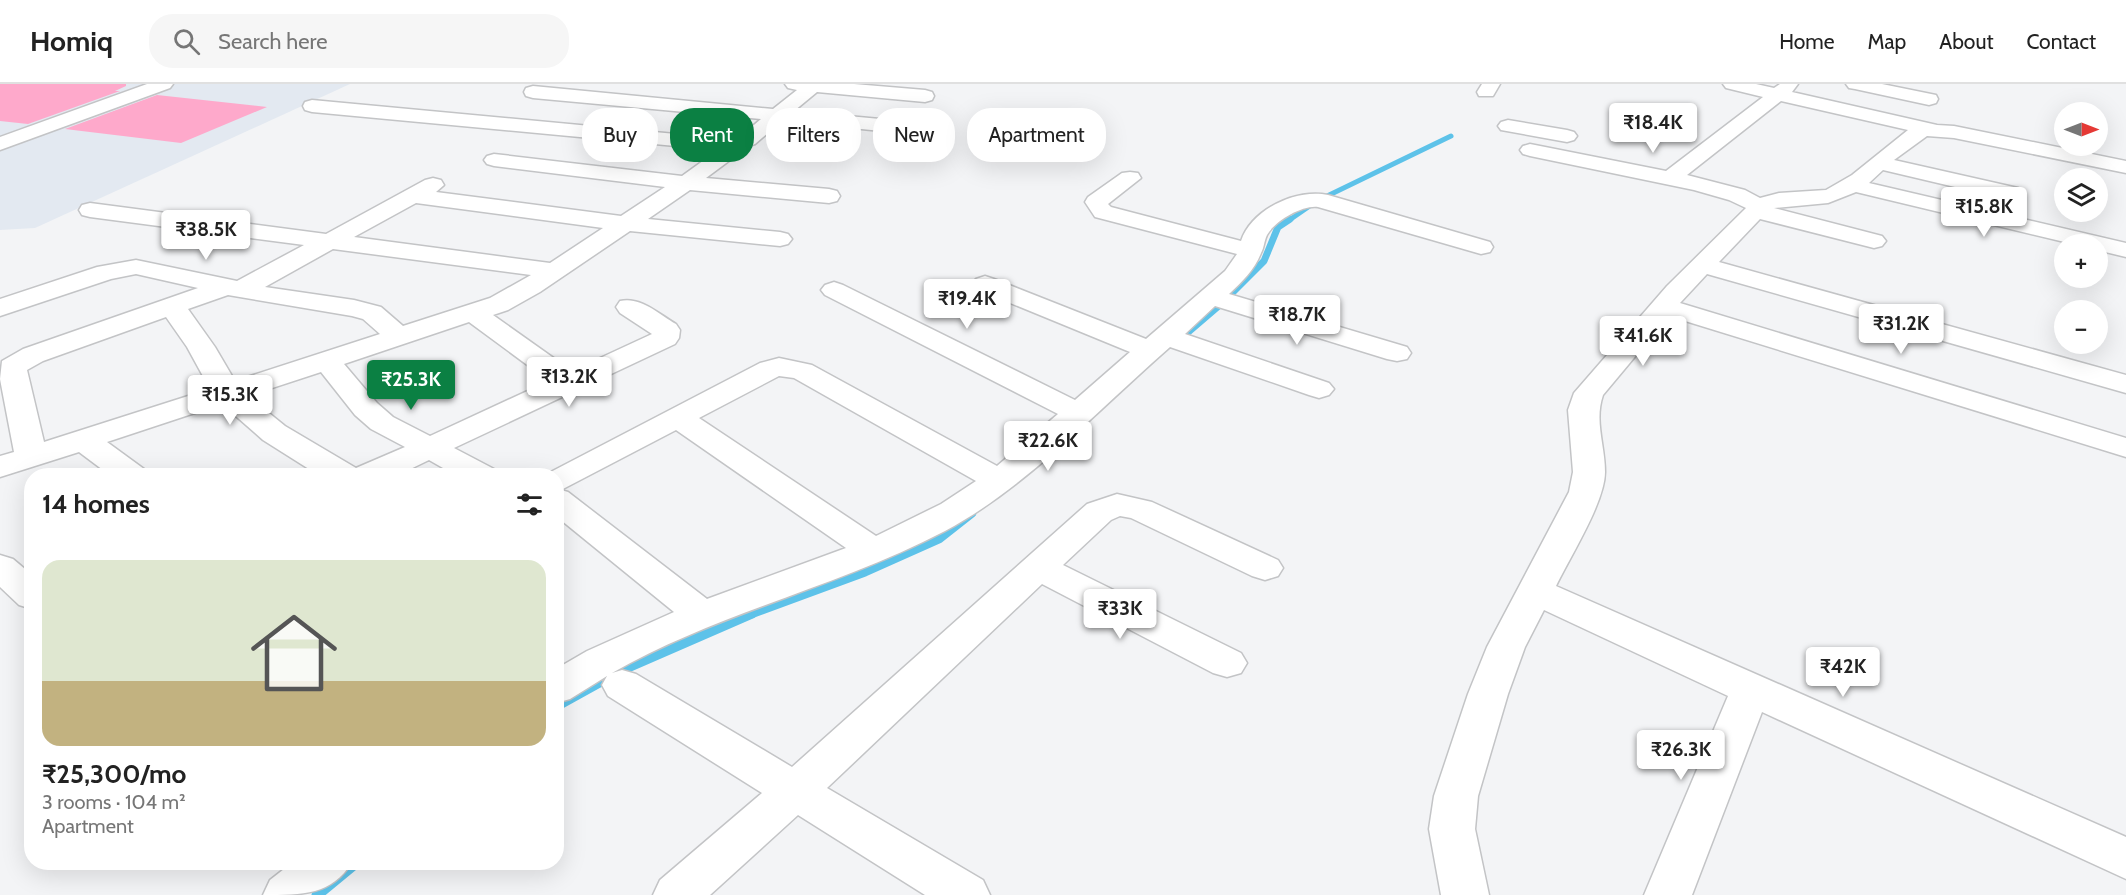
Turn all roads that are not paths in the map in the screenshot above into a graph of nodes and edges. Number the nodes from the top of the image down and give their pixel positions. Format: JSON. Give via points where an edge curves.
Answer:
{"nodes":[{"id":1,"x":164,"y":84,"type":"edge"},
{"id":2,"x":1732,"y":84,"type":"edge"},
{"id":3,"x":1855,"y":84,"type":"edge"},
{"id":4,"x":807,"y":85,"type":"edge"},
{"id":5,"x":539,"y":88,"type":"edge"},
{"id":6,"x":1785,"y":89,"type":"edge"},
{"id":7,"x":925,"y":96,"type":"dead end"},
{"id":8,"x":1929,"y":99,"type":"dead end"},
{"id":9,"x":312,"y":106,"type":"dead end"},
{"id":10,"x":786,"y":108,"type":"edge"},
{"id":11,"x":766,"y":114,"type":"edge"},
{"id":12,"x":481,"y":122,"type":"junction"},
{"id":13,"x":1508,"y":126,"type":"dead end"},
{"id":14,"x":1930,"y":129,"type":"junction"},
{"id":15,"x":1583,"y":139,"type":"dead end"},
{"id":16,"x":670,"y":140,"type":"edge"},
{"id":17,"x":0,"y":144,"type":"edge"},
{"id":18,"x":1530,"y":150,"type":"dead end"},
{"id":19,"x":1670,"y":156,"type":"dead end"},
{"id":20,"x":494,"y":160,"type":"dead end"},
{"id":21,"x":1692,"y":161,"type":"junction"},
{"id":22,"x":715,"y":162,"type":"edge"},
{"id":23,"x":1879,"y":163,"type":"junction"},
{"id":24,"x":2126,"y":167,"type":"edge"},
{"id":25,"x":1130,"y":178,"type":"dead end"},
{"id":26,"x":1670,"y":178,"type":"junction"},
{"id":27,"x":437,"y":182,"type":"dead end"},
{"id":28,"x":686,"y":183,"type":"junction"},
{"id":29,"x":1852,"y":185,"type":"junction"},
{"id":30,"x":2010,"y":193,"type":"dead end"},
{"id":31,"x":413,"y":196,"type":"junction"},
{"id":32,"x":829,"y":196,"type":"dead end"},
{"id":33,"x":1758,"y":208,"type":"junction"},
{"id":34,"x":90,"y":210,"type":"dead end"},
{"id":35,"x":626,"y":224,"type":"junction"},
{"id":36,"x":332,"y":240,"type":"junction"},
{"id":37,"x":780,"y":240,"type":"dead end"},
{"id":38,"x":1874,"y":241,"type":"dead end"},
{"id":39,"x":1481,"y":247,"type":"dead end"},
{"id":40,"x":1250,"y":250,"type":"junction"},
{"id":41,"x":2126,"y":250,"type":"edge"},
{"id":42,"x":1702,"y":265,"type":"junction"},
{"id":43,"x":555,"y":272,"type":"junction"},
{"id":44,"x":985,"y":284,"type":"dead end"},
{"id":45,"x":233,"y":289,"type":"junction"},
{"id":46,"x":834,"y":290,"type":"dead end"},
{"id":47,"x":1210,"y":296,"type":"junction"},
{"id":48,"x":172,"y":306,"type":"junction"},
{"id":49,"x":1663,"y":306,"type":"junction"},
{"id":50,"x":629,"y":307,"type":"dead end"},
{"id":51,"x":0,"y":308,"type":"edge"},
{"id":52,"x":475,"y":314,"type":"junction"},
{"id":53,"x":399,"y":337,"type":"junction"},
{"id":54,"x":1157,"y":343,"type":"junction"},
{"id":55,"x":1397,"y":353,"type":"dead end"},
{"id":56,"x":327,"y":361,"type":"junction"},
{"id":57,"x":569,"y":382,"type":"junction"},
{"id":58,"x":2126,"y":384,"type":"edge"},
{"id":59,"x":1319,"y":389,"type":"dead end"},
{"id":60,"x":227,"y":393,"type":"junction"},
{"id":61,"x":1078,"y":413,"type":"junction"},
{"id":62,"x":678,"y":418,"type":"junction"},
{"id":63,"x":83,"y":440,"type":"junction"},
{"id":64,"x":429,"y":448,"type":"junction"},
{"id":65,"x":2126,"y":448,"type":"edge"},
{"id":66,"x":31,"y":456,"type":"junction"},
{"id":67,"x":0,"y":466,"type":"edge"},
{"id":68,"x":122,"y":468,"type":"edge"},
{"id":69,"x":331,"y":468,"type":"edge"},
{"id":70,"x":386,"y":468,"type":"edge"},
{"id":71,"x":468,"y":468,"type":"edge"},
{"id":72,"x":564,"y":477,"type":"edge"},
{"id":73,"x":998,"y":480,"type":"junction"},
{"id":74,"x":564,"y":505,"type":"edge"},
{"id":75,"x":873,"y":550,"type":"junction"},
{"id":76,"x":0,"y":567,"type":"edge"},
{"id":77,"x":1038,"y":567,"type":"junction"},
{"id":78,"x":1265,"y":568,"type":"dead end"},
{"id":79,"x":24,"y":589,"type":"edge"},
{"id":80,"x":1535,"y":591,"type":"junction"},
{"id":81,"x":703,"y":616,"type":"junction"},
{"id":82,"x":1227,"y":663,"type":"dead end"},
{"id":83,"x":564,"y":683,"type":"edge"},
{"id":84,"x":622,"y":685,"type":"dead end"},
{"id":85,"x":1751,"y":689,"type":"junction"},
{"id":86,"x":796,"y":790,"type":"junction"},
{"id":87,"x":2126,"y":859,"type":"edge"},
{"id":88,"x":319,"y":870,"type":"edge"},
{"id":89,"x":287,"y":895,"type":"edge"},
{"id":90,"x":676,"y":895,"type":"edge"},
{"id":91,"x":966,"y":895,"type":"edge"},
{"id":92,"x":1465,"y":895,"type":"edge"},
{"id":93,"x":1668,"y":895,"type":"edge"}],
"edges":[{"from":1,"to":17,"type":"street"},
{"from":2,"to":6,"type":"street"},
{"from":3,"to":8,"type":"street"},
{"from":4,"to":7,"type":"street"},
{"from":4,"to":10,"type":"street"},
{"from":5,"to":11,"type":"street"},
{"from":5,"to":12,"type":"street"},
{"from":6,"to":14,"type":"street"},
{"from":6,"to":21,"type":"street"},
{"from":9,"to":12,"type":"street"},
{"from":12,"to":16,"type":"street"},
{"from":13,"to":15,"type":"street"},
{"from":14,"to":23,"type":"street","via":[[1918,132]]},
{"from":14,"to":24,"type":"street"},
{"from":18,"to":26,"type":"street"},
{"from":19,"to":21,"type":"street"},
{"from":20,"to":28,"type":"street"},
{"from":21,"to":26,"type":"street"},
{"from":22,"to":28,"type":"street"},
{"from":23,"to":29,"type":"street"},
{"from":23,"to":30,"type":"street"},
{"from":25,"to":40,"type":"street","via":[[1100,197],[1096,202],[1102,212]]},
{"from":26,"to":33,"type":"street","via":[[1726,191]]},
{"from":27,"to":31,"type":"street"},
{"from":28,"to":32,"type":"street"},
{"from":28,"to":35,"type":"street"},
{"from":29,"to":33,"type":"street","via":[[1830,196],[1774,200]]},
{"from":29,"to":41,"type":"street"},
{"from":31,"to":35,"type":"street"},
{"from":31,"to":36,"type":"street"},
{"from":33,"to":38,"type":"street"},
{"from":33,"to":42,"type":"street"},
{"from":34,"to":36,"type":"street"},
{"from":35,"to":37,"type":"street"},
{"from":35,"to":43,"type":"street"},
{"from":36,"to":43,"type":"street"},
{"from":36,"to":45,"type":"street"},
{"from":39,"to":40,"type":"street","via":[[1310,199],[1297,202],[1265,222]]},
{"from":40,"to":47,"type":"street","via":[[1234,276]]},
{"from":42,"to":49,"type":"street"},
{"from":42,"to":58,"type":"street"},
{"from":43,"to":52,"type":"street","via":[[518,296]]},
{"from":44,"to":54,"type":"street"},
{"from":45,"to":48,"type":"street"},
{"from":45,"to":51,"type":"street","via":[[136,267]]},
{"from":45,"to":53,"type":"street","via":[[363,311]]},
{"from":46,"to":61,"type":"street"},
{"from":47,"to":54,"type":"street"},
{"from":47,"to":55,"type":"street"},
{"from":48,"to":60,"type":"street"},
{"from":48,"to":66,"type":"street","via":[[33,355],[12,367]]},
{"from":49,"to":65,"type":"street"},
{"from":49,"to":80,"type":"street","via":[[1589,393],[1583,410],[1587,492]]},
{"from":50,"to":57,"type":"street","via":[[666,330],[665,338]]},
{"from":52,"to":53,"type":"street"},
{"from":52,"to":57,"type":"street"},
{"from":53,"to":56,"type":"street"},
{"from":54,"to":59,"type":"street"},
{"from":54,"to":61,"type":"street"},
{"from":56,"to":60,"type":"street"},
{"from":56,"to":64,"type":"street","via":[[382,423]]},
{"from":57,"to":64,"type":"street"},
{"from":60,"to":63,"type":"street"},
{"from":60,"to":69,"type":"street","via":[[274,433]]},
{"from":61,"to":73,"type":"street"},
{"from":62,"to":72,"type":"street"},
{"from":62,"to":73,"type":"street","via":[[770,369],[789,368],[802,371]]},
{"from":62,"to":75,"type":"street"},
{"from":63,"to":66,"type":"street"},
{"from":63,"to":68,"type":"street"},
{"from":64,"to":70,"type":"street"},
{"from":64,"to":71,"type":"street"},
{"from":66,"to":67,"type":"street"},
{"from":73,"to":75,"type":"street","via":[[933,523]]},
{"from":74,"to":81,"type":"street"},
{"from":75,"to":81,"type":"street"},
{"from":76,"to":79,"type":"street"},
{"from":77,"to":78,"type":"street","via":[[1099,512],[1117,505],[1140,509]]},
{"from":77,"to":82,"type":"street"},
{"from":77,"to":86,"type":"street"},
{"from":80,"to":85,"type":"street"},
{"from":80,"to":92,"type":"street","via":[[1506,647],[1456,796],[1452,829]]},
{"from":81,"to":83,"type":"street","via":[[636,642]]},
{"from":84,"to":86,"type":"street"},
{"from":85,"to":87,"type":"street"},
{"from":85,"to":93,"type":"street"},
{"from":86,"to":90,"type":"street"},
{"from":86,"to":91,"type":"street"},
{"from":88,"to":89,"type":"street"}]}
